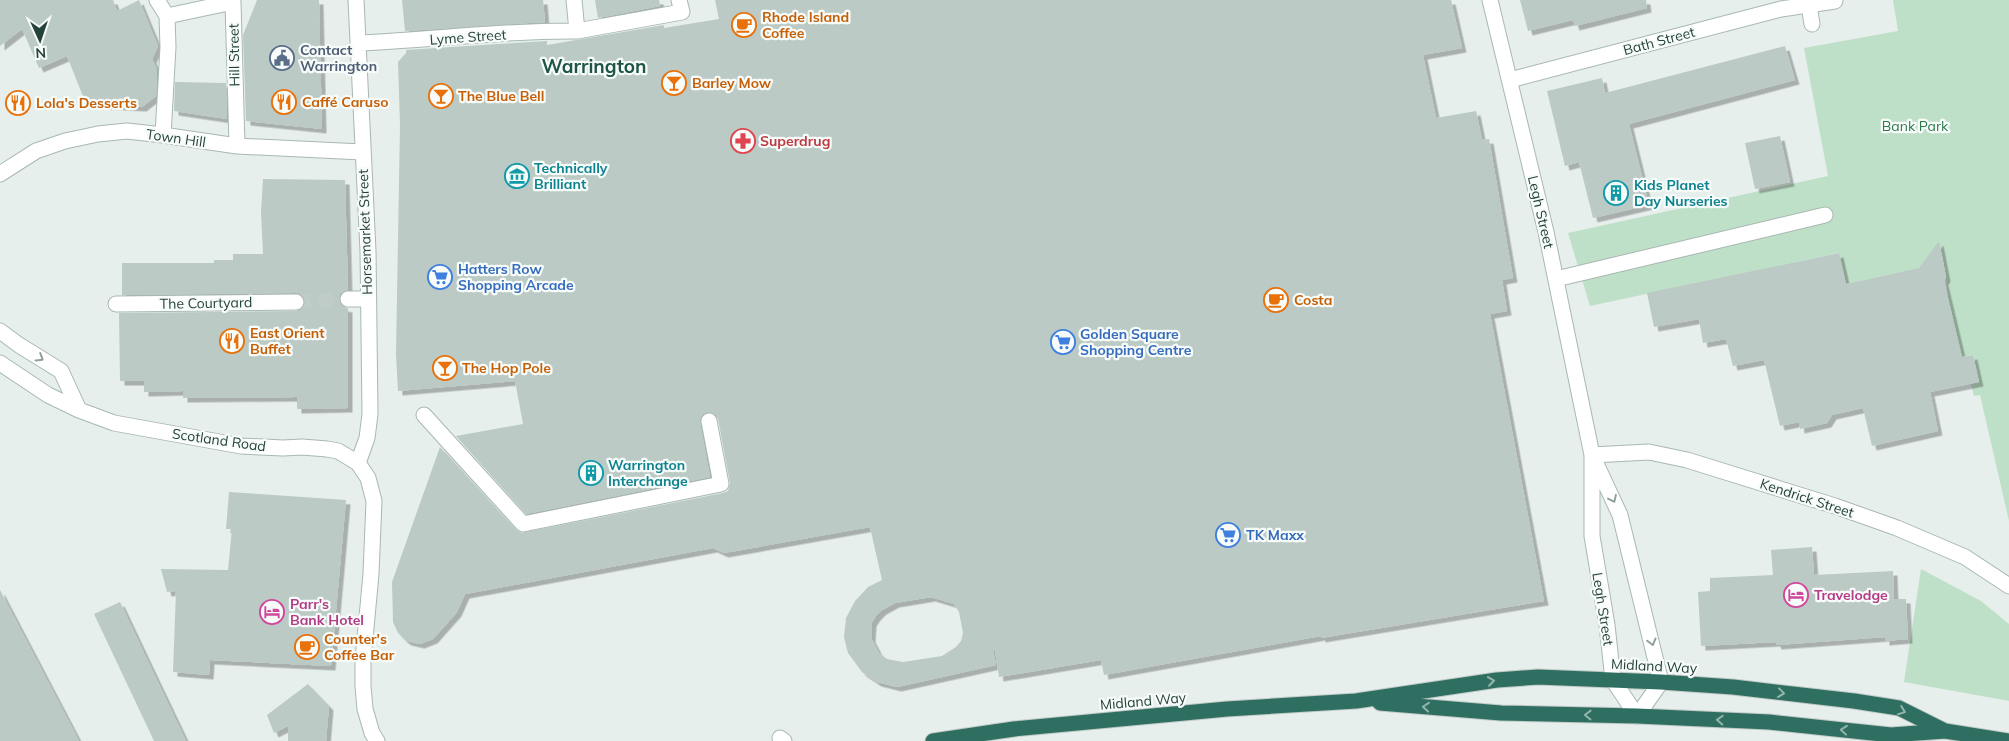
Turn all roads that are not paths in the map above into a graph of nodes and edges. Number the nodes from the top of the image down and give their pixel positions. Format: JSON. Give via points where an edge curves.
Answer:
{"nodes":[{"id":1,"x":157,"y":0,"type":"edge"},
{"id":2,"x":356,"y":0,"type":"edge"},
{"id":3,"x":574,"y":0,"type":"edge"},
{"id":4,"x":679,"y":0,"type":"edge"},
{"id":5,"x":1490,"y":0,"type":"edge"},
{"id":6,"x":1835,"y":0,"type":"edge"},
{"id":7,"x":1809,"y":5,"type":"junction"},
{"id":8,"x":167,"y":16,"type":"junction"},
{"id":9,"x":1812,"y":24,"type":"dead end"},
{"id":10,"x":577,"y":31,"type":"junction"},
{"id":11,"x":359,"y":43,"type":"junction"},
{"id":12,"x":1510,"y":80,"type":"junction"},
{"id":13,"x":162,"y":135,"type":"junction"},
{"id":14,"x":237,"y":146,"type":"junction"},
{"id":15,"x":362,"y":152,"type":"junction"},
{"id":16,"x":0,"y":174,"type":"edge"},
{"id":17,"x":1824,"y":216,"type":"dead end"},
{"id":18,"x":1556,"y":279,"type":"junction"},
{"id":19,"x":348,"y":299,"type":"tunnel mouth"},
{"id":20,"x":368,"y":299,"type":"junction"},
{"id":21,"x":296,"y":302,"type":"tunnel mouth"},
{"id":22,"x":116,"y":304,"type":"dead end"},
{"id":23,"x":0,"y":331,"type":"edge"},
{"id":24,"x":0,"y":363,"type":"edge"},
{"id":25,"x":79,"y":410,"type":"junction"},
{"id":26,"x":424,"y":415,"type":"dead end"},
{"id":27,"x":709,"y":421,"type":"dead end"},
{"id":28,"x":1592,"y":455,"type":"junction"},
{"id":29,"x":358,"y":463,"type":"junction"},
{"id":30,"x":2009,"y":586,"type":"edge"},
{"id":31,"x":1613,"y":680,"type":"junction"},
{"id":32,"x":1661,"y":682,"type":"junction"},
{"id":33,"x":1356,"y":701,"type":"junction"},
{"id":34,"x":1637,"y":716,"type":"junction"},
{"id":35,"x":1945,"y":731,"type":"junction"},
{"id":36,"x":376,"y":741,"type":"edge"},
{"id":37,"x":933,"y":741,"type":"edge"},
{"id":38,"x":2009,"y":741,"type":"edge"}],
"edges":[{"from":1,"to":8,"type":"street"},
{"from":2,"to":11,"type":"street","name":"Horsemarket Street"},
{"from":3,"to":10,"type":"street"},
{"from":4,"to":10,"type":"street","name":"Lyme Street","via":[[682,12]]},
{"from":5,"to":12,"type":"street","name":"Legh Street"},
{"from":6,"to":7,"type":"street","name":"Bath Street"},
{"from":7,"to":9,"type":"street"},
{"from":7,"to":12,"type":"street","name":"Bath Street","via":[[1781,9]]},
{"from":8,"to":13,"type":"street"},
{"from":8,"to":14,"type":"street","name":"Hill Street","via":[[233,2]]},
{"from":10,"to":11,"type":"street","name":"Lyme Street","via":[[546,30]]},
{"from":11,"to":15,"type":"street","name":"Horsemarket Street"},
{"from":12,"to":18,"type":"street","name":"Legh Street"},
{"from":13,"to":14,"type":"street","name":"Town Hill"},
{"from":13,"to":16,"type":"street","name":"Town Hill","via":[[127,131],[65,141],[36,151]]},
{"from":14,"to":15,"type":"street","name":"Town Hill"},
{"from":15,"to":20,"type":"street","name":"Horsemarket Street"},
{"from":17,"to":18,"type":"street"},
{"from":18,"to":28,"type":"street","name":"Legh Street"},
{"from":19,"to":20,"type":"street"},
{"from":20,"to":29,"type":"street","name":"Horsemarket Street","via":[[370,414],[367,438]]},
{"from":21,"to":22,"type":"street","name":"The Courtyard"},
{"from":23,"to":25,"type":"street","one_way":true,"via":[[61,372]]},
{"from":24,"to":25,"type":"street","name":"Scotland Road","via":[[48,395]]},
{"from":25,"to":29,"type":"street","name":"Scotland Road","via":[[114,423],[241,446],[328,449]]},
{"from":26,"to":27,"type":"street","via":[[522,524],[721,484]]},
{"from":28,"to":30,"type":"street","name":"Kendrick Street","via":[[1666,454],[1835,506],[1965,557]]},
{"from":28,"to":31,"type":"street","name":"Legh Street","via":[[1592,536]]},
{"from":28,"to":32,"type":"street","name":"Legh Street","one_way":true,"via":[[1620,515]]},
{"from":29,"to":36,"type":"street","via":[[368,478],[374,501],[363,686],[365,709]]},
{"from":31,"to":32,"type":"highway","name":"Midland Way"},
{"from":33,"to":31,"type":"highway","name":"Midland Way","one_way":true,"via":[[1538,676]]},
{"from":31,"to":34,"type":"street","name":"Legh Street"},
{"from":32,"to":34,"type":"street"},
{"from":32,"to":35,"type":"highway","name":"Midland Way","one_way":true,"via":[[1733,687],[1899,708]]},
{"from":34,"to":33,"type":"highway","name":"Midland Way","one_way":true,"via":[[1501,713]]},
{"from":33,"to":37,"type":"highway","name":"Midland Way","via":[[1022,728]]},
{"from":35,"to":34,"type":"highway","name":"Midland Way","one_way":true,"via":[[1890,735],[1769,722]]},
{"from":35,"to":38,"type":"highway","name":"Midland Way"}]}
